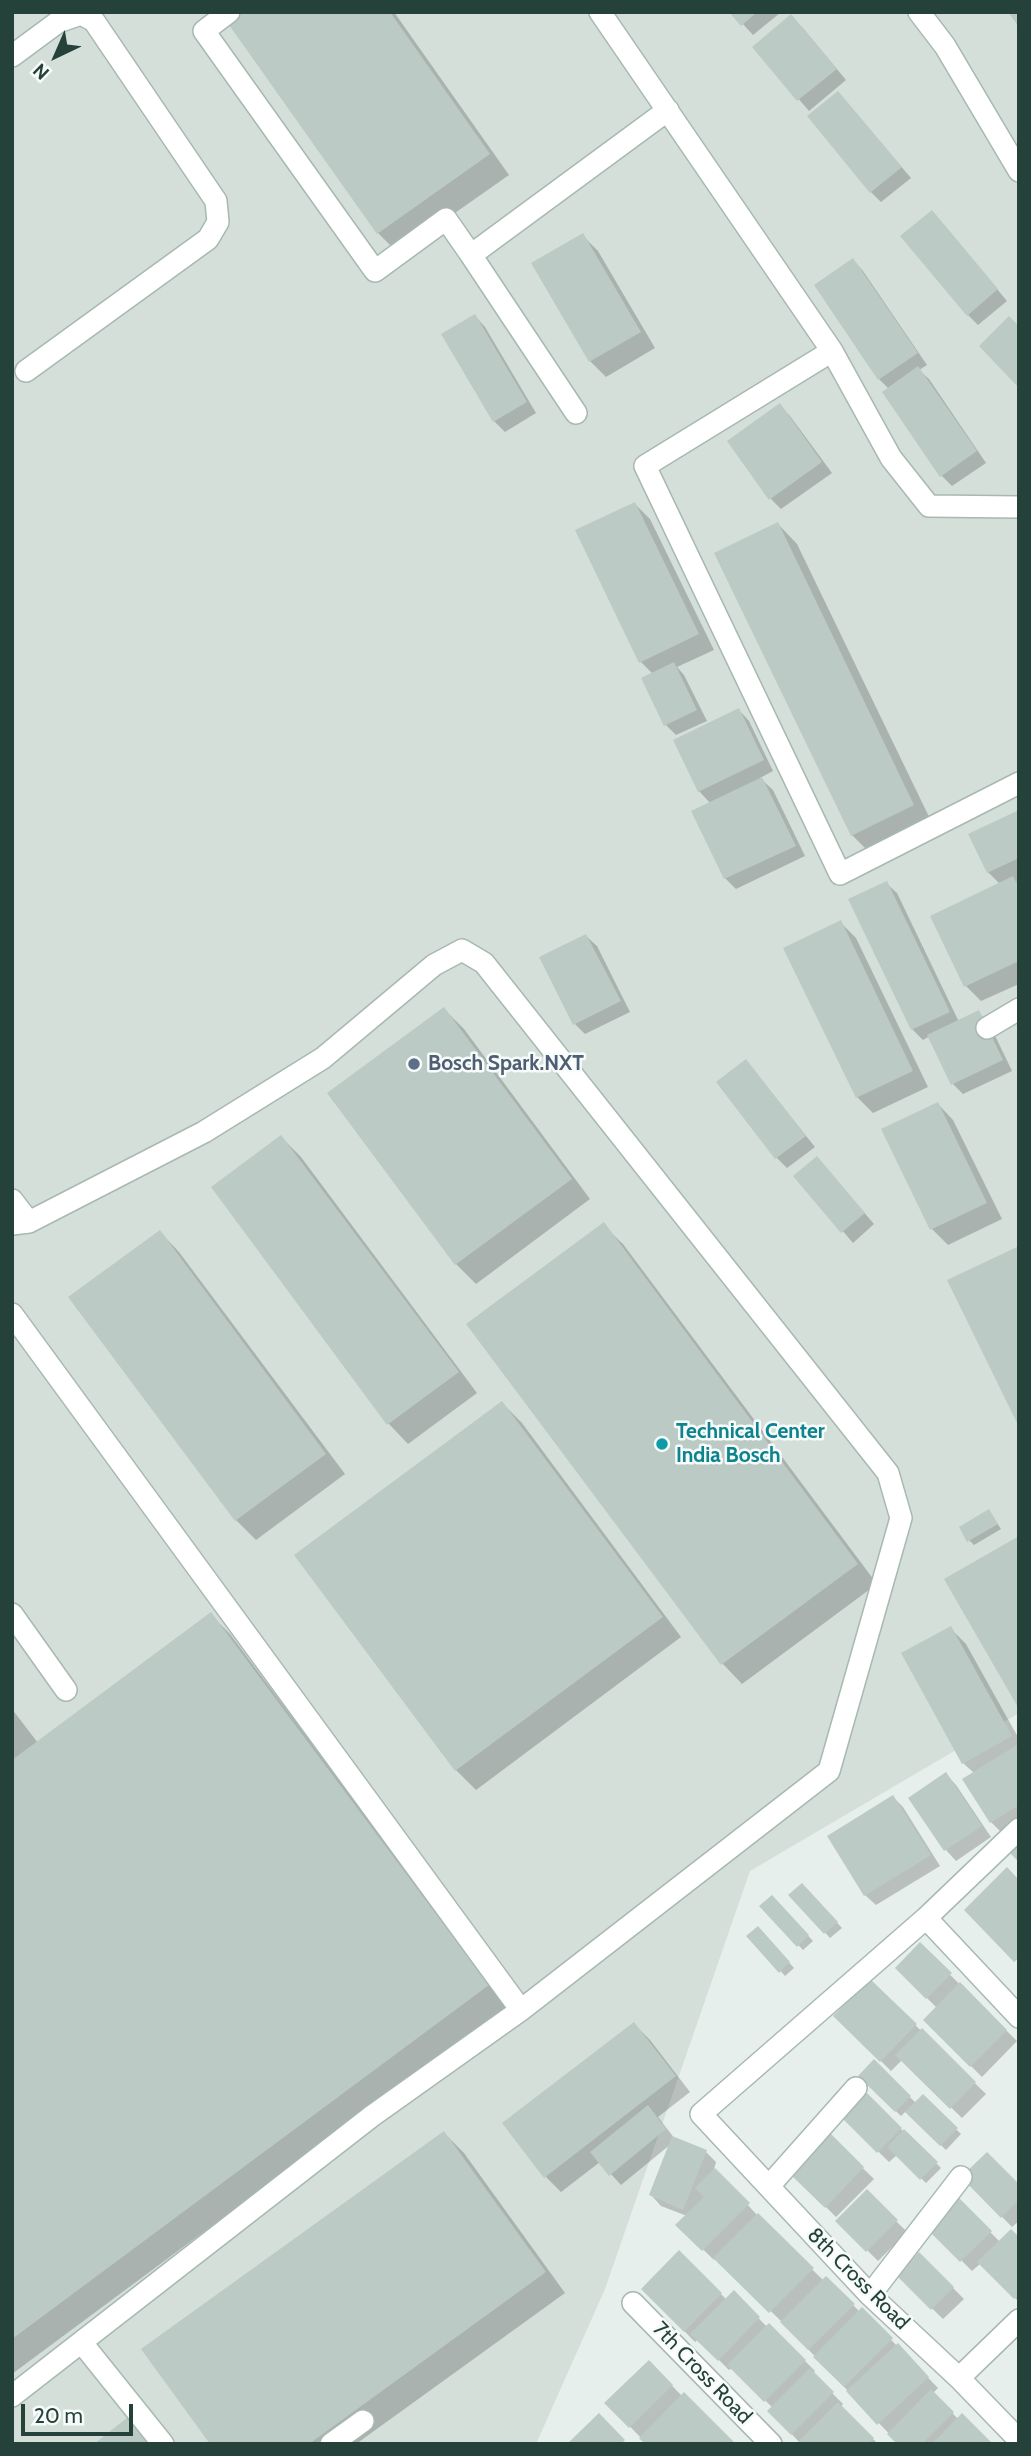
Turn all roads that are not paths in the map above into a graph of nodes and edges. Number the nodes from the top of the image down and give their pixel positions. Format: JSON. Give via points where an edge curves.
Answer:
{"nodes":[{"id":1,"x":229,"y":12,"type":"edge"},
{"id":2,"x":600,"y":12,"type":"edge"},
{"id":3,"x":919,"y":12,"type":"edge"},
{"id":4,"x":12,"y":56,"type":"edge"},
{"id":5,"x":668,"y":110,"type":"junction"},
{"id":6,"x":1019,"y":171,"type":"edge"},
{"id":7,"x":471,"y":255,"type":"junction"},
{"id":8,"x":832,"y":351,"type":"junction"},
{"id":9,"x":26,"y":371,"type":"dead end"},
{"id":10,"x":576,"y":413,"type":"dead end"},
{"id":11,"x":1019,"y":507,"type":"edge"},
{"id":12,"x":1019,"y":783,"type":"edge"},
{"id":13,"x":1019,"y":1009,"type":"edge"},
{"id":14,"x":987,"y":1028,"type":"dead end"},
{"id":15,"x":12,"y":1200,"type":"edge"},
{"id":16,"x":21,"y":1223,"type":"edge"},
{"id":17,"x":12,"y":1314,"type":"edge"},
{"id":18,"x":12,"y":1614,"type":"edge"},
{"id":19,"x":66,"y":1690,"type":"dead end"},
{"id":20,"x":1019,"y":1829,"type":"edge"},
{"id":21,"x":926,"y":1918,"type":"junction"},
{"id":22,"x":521,"y":2010,"type":"junction"},
{"id":23,"x":1019,"y":2017,"type":"edge"},
{"id":24,"x":856,"y":2088,"type":"dead end"},
{"id":25,"x":961,"y":2177,"type":"dead end"},
{"id":26,"x":769,"y":2186,"type":"junction"},
{"id":27,"x":870,"y":2295,"type":"junction"},
{"id":28,"x":633,"y":2303,"type":"dead end"},
{"id":29,"x":1019,"y":2320,"type":"edge"},
{"id":30,"x":82,"y":2343,"type":"junction"},
{"id":31,"x":960,"y":2378,"type":"junction"},
{"id":32,"x":12,"y":2396,"type":"edge"},
{"id":33,"x":363,"y":2421,"type":"dead end"},
{"id":34,"x":1019,"y":2440,"type":"edge"},
{"id":35,"x":163,"y":2444,"type":"edge"},
{"id":36,"x":331,"y":2444,"type":"edge"},
{"id":37,"x":771,"y":2444,"type":"edge"}],
"edges":[{"from":1,"to":7,"type":"street","via":[[204,31],[375,271],[446,219]]},
{"from":2,"to":5,"type":"street"},
{"from":3,"to":6,"type":"street","via":[[945,46]]},
{"from":4,"to":9,"type":"street","via":[[58,22],[81,14],[94,21],[216,201],[218,222],[208,239]]},
{"from":5,"to":7,"type":"street"},
{"from":5,"to":8,"type":"street"},
{"from":7,"to":10,"type":"street"},
{"from":8,"to":11,"type":"street","via":[[891,458],[929,506]]},
{"from":8,"to":12,"type":"street","via":[[645,466],[840,874]]},
{"from":13,"to":14,"type":"street"},
{"from":15,"to":16,"type":"street"},
{"from":16,"to":22,"type":"street","via":[[204,1132],[323,1058],[433,965],[462,950],[484,963],[888,1474],[901,1518],[829,1771]]},
{"from":17,"to":22,"type":"street"},
{"from":18,"to":19,"type":"street"},
{"from":20,"to":21,"type":"street"},
{"from":21,"to":23,"type":"street"},
{"from":21,"to":26,"type":"street","name":"8th Cross Road","via":[[701,2114]]},
{"from":22,"to":30,"type":"street","via":[[372,2116]]},
{"from":24,"to":26,"type":"street"},
{"from":25,"to":27,"type":"street"},
{"from":26,"to":27,"type":"street","name":"8th Cross Road"},
{"from":27,"to":31,"type":"street","name":"8th Cross Road"},
{"from":28,"to":37,"type":"street","name":"7th Cross Road"},
{"from":29,"to":31,"type":"street"},
{"from":30,"to":32,"type":"street"},
{"from":30,"to":35,"type":"street"},
{"from":31,"to":34,"type":"street","name":"8th Cross Road"},
{"from":33,"to":36,"type":"street"}]}
